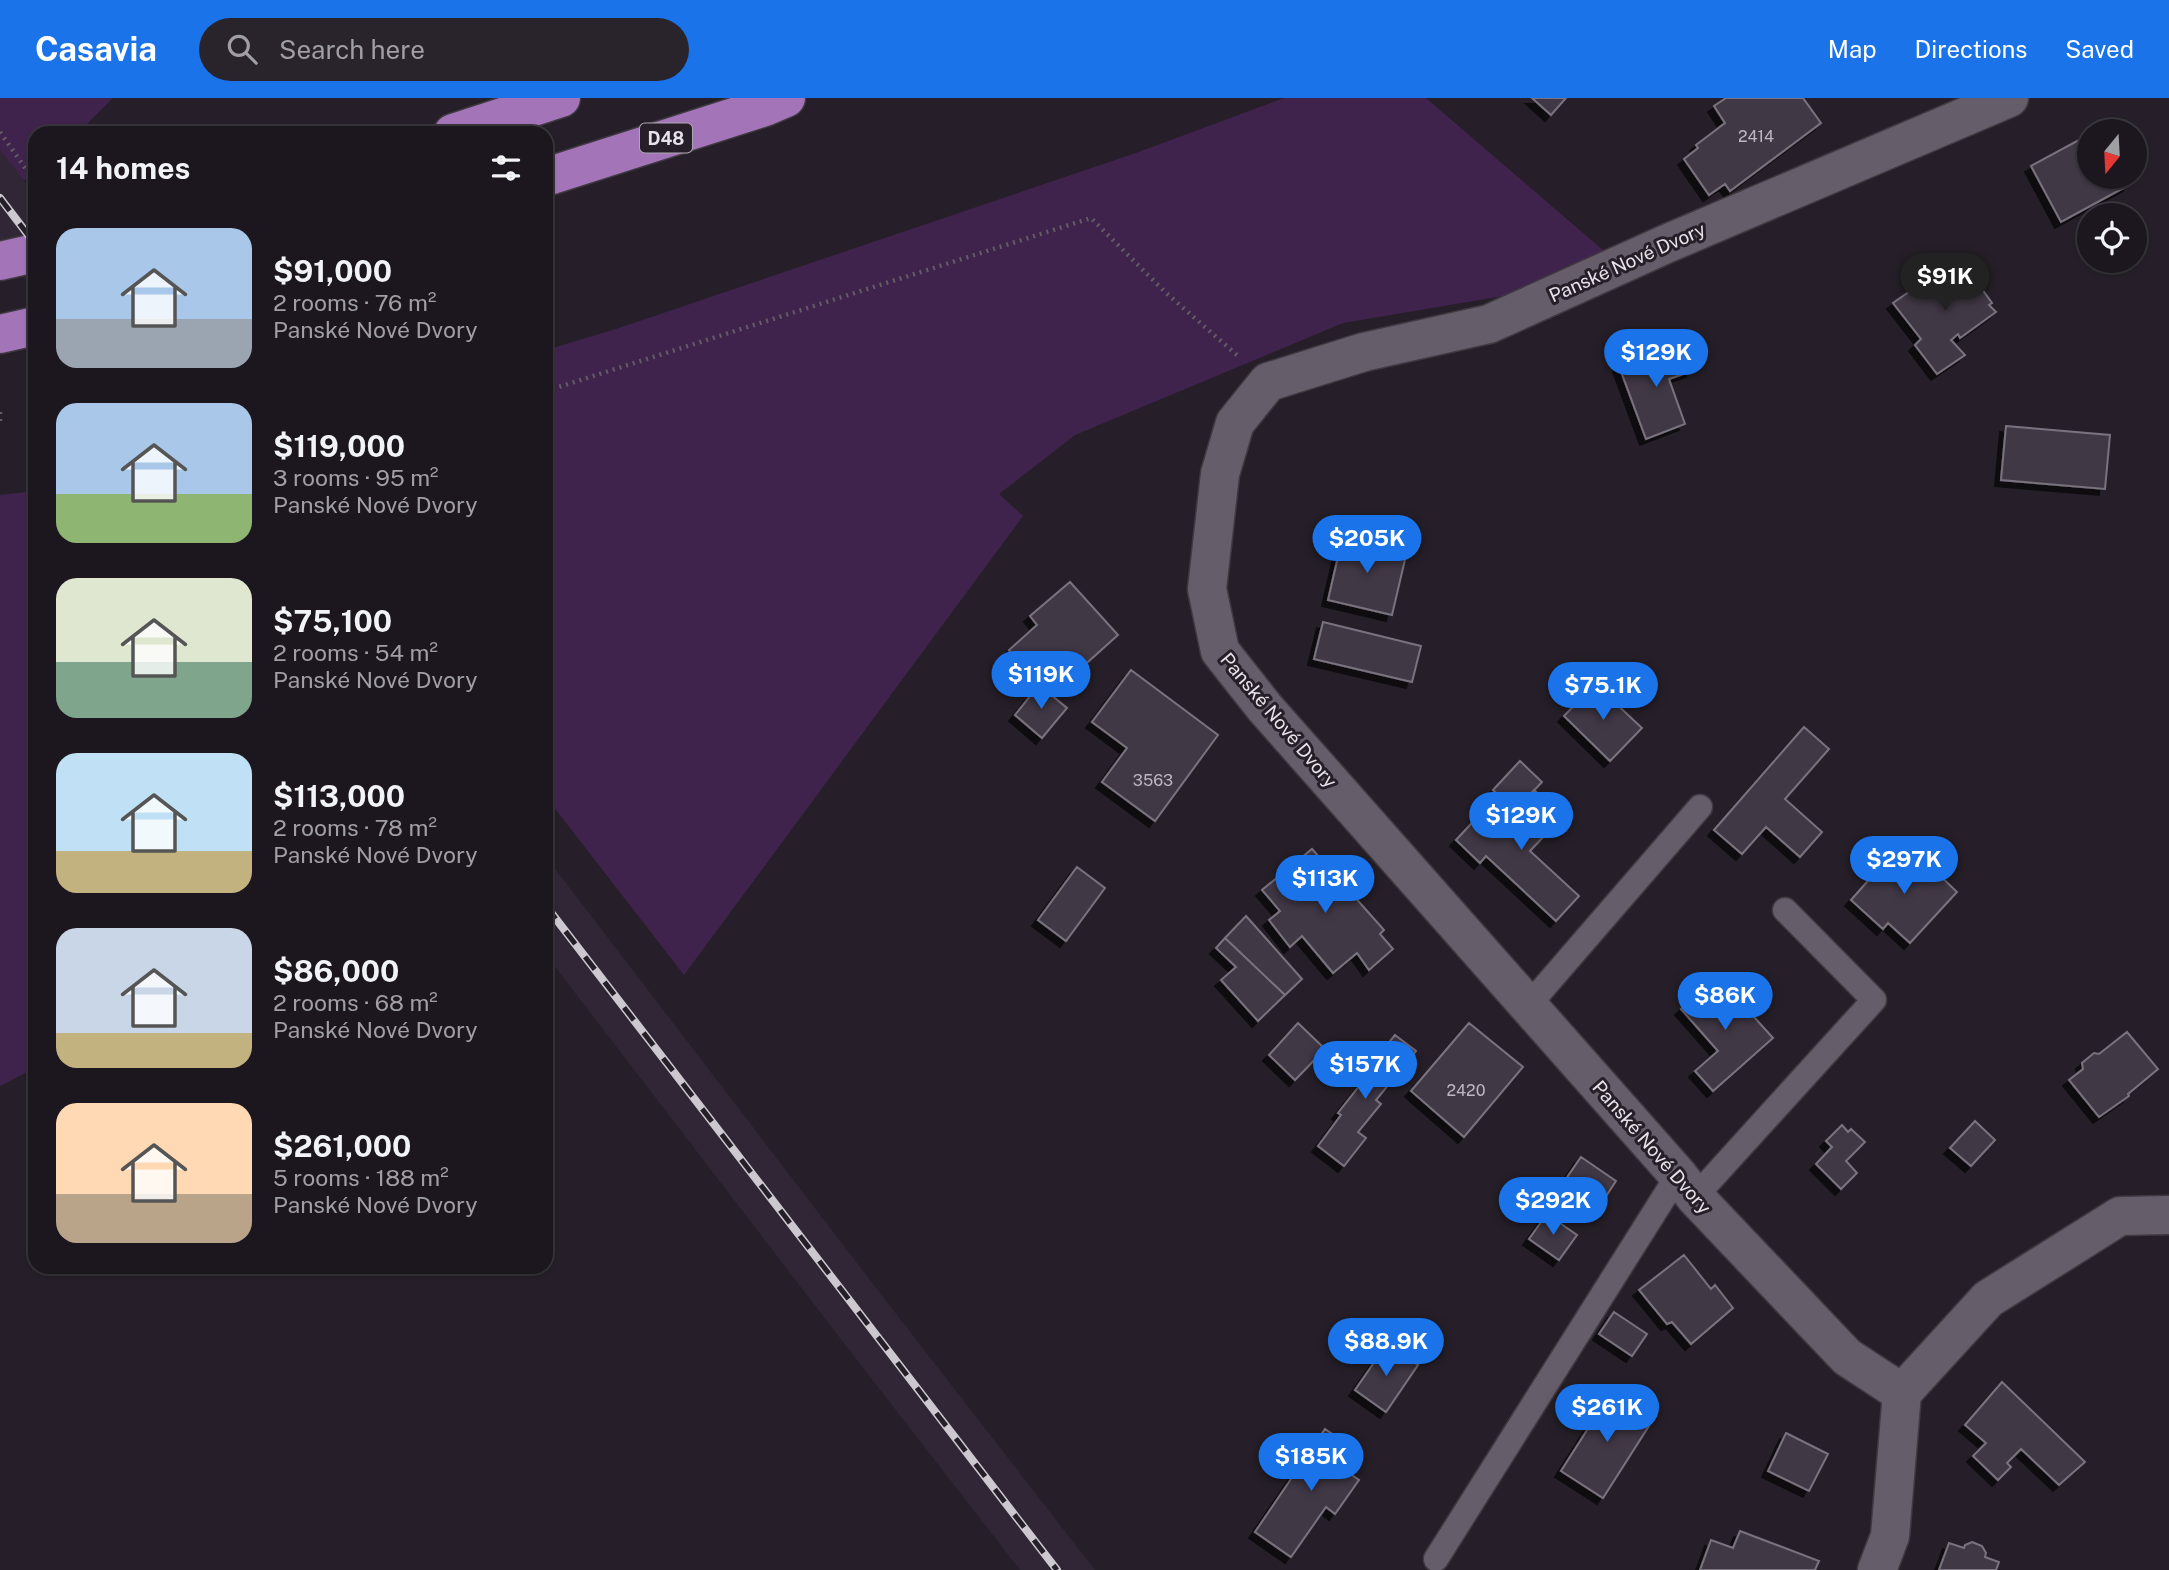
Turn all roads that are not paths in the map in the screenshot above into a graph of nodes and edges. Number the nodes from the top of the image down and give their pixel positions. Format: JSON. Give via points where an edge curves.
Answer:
{"nodes":[{"id":1,"x":561,"y":98,"type":"edge"},
{"id":2,"x":786,"y":98,"type":"edge"},
{"id":3,"x":2009,"y":98,"type":"edge"},
{"id":4,"x":475,"y":126,"type":"edge"},
{"id":5,"x":553,"y":175,"type":"edge"},
{"id":6,"x":28,"y":255,"type":"edge"},
{"id":7,"x":0,"y":261,"type":"edge"},
{"id":8,"x":28,"y":328,"type":"edge"},
{"id":9,"x":0,"y":334,"type":"edge"},
{"id":10,"x":1700,"y":807,"type":"dead end"},
{"id":11,"x":1785,"y":911,"type":"dead end"},
{"id":12,"x":1528,"y":1006,"type":"junction"},
{"id":13,"x":1686,"y":1186,"type":"junction"},
{"id":14,"x":2169,"y":1215,"type":"edge"},
{"id":15,"x":1902,"y":1393,"type":"junction"},
{"id":16,"x":1436,"y":1559,"type":"dead end"},
{"id":17,"x":1877,"y":1570,"type":"edge"}],
"edges":[{"from":1,"to":4,"type":"highway"},
{"from":2,"to":5,"type":"highway","number":"D48"},
{"from":3,"to":12,"type":"street","name":"Panské Nové Dvory","via":[[1489,324],[1364,352],[1268,382],[1235,424],[1220,474],[1207,589],[1220,651]]},
{"from":6,"to":7,"type":"highway"},
{"from":8,"to":9,"type":"highway"},
{"from":10,"to":12,"type":"lane"},
{"from":11,"to":13,"type":"lane","via":[[1874,1000]]},
{"from":12,"to":13,"type":"street","name":"Panské Nové Dvory"},
{"from":13,"to":15,"type":"street","name":"Panské Nové Dvory","via":[[1847,1357]]},
{"from":13,"to":16,"type":"lane"},
{"from":14,"to":15,"type":"street","via":[[2120,1216],[1988,1299]]},
{"from":15,"to":17,"type":"street","via":[[1890,1536]]}]}
